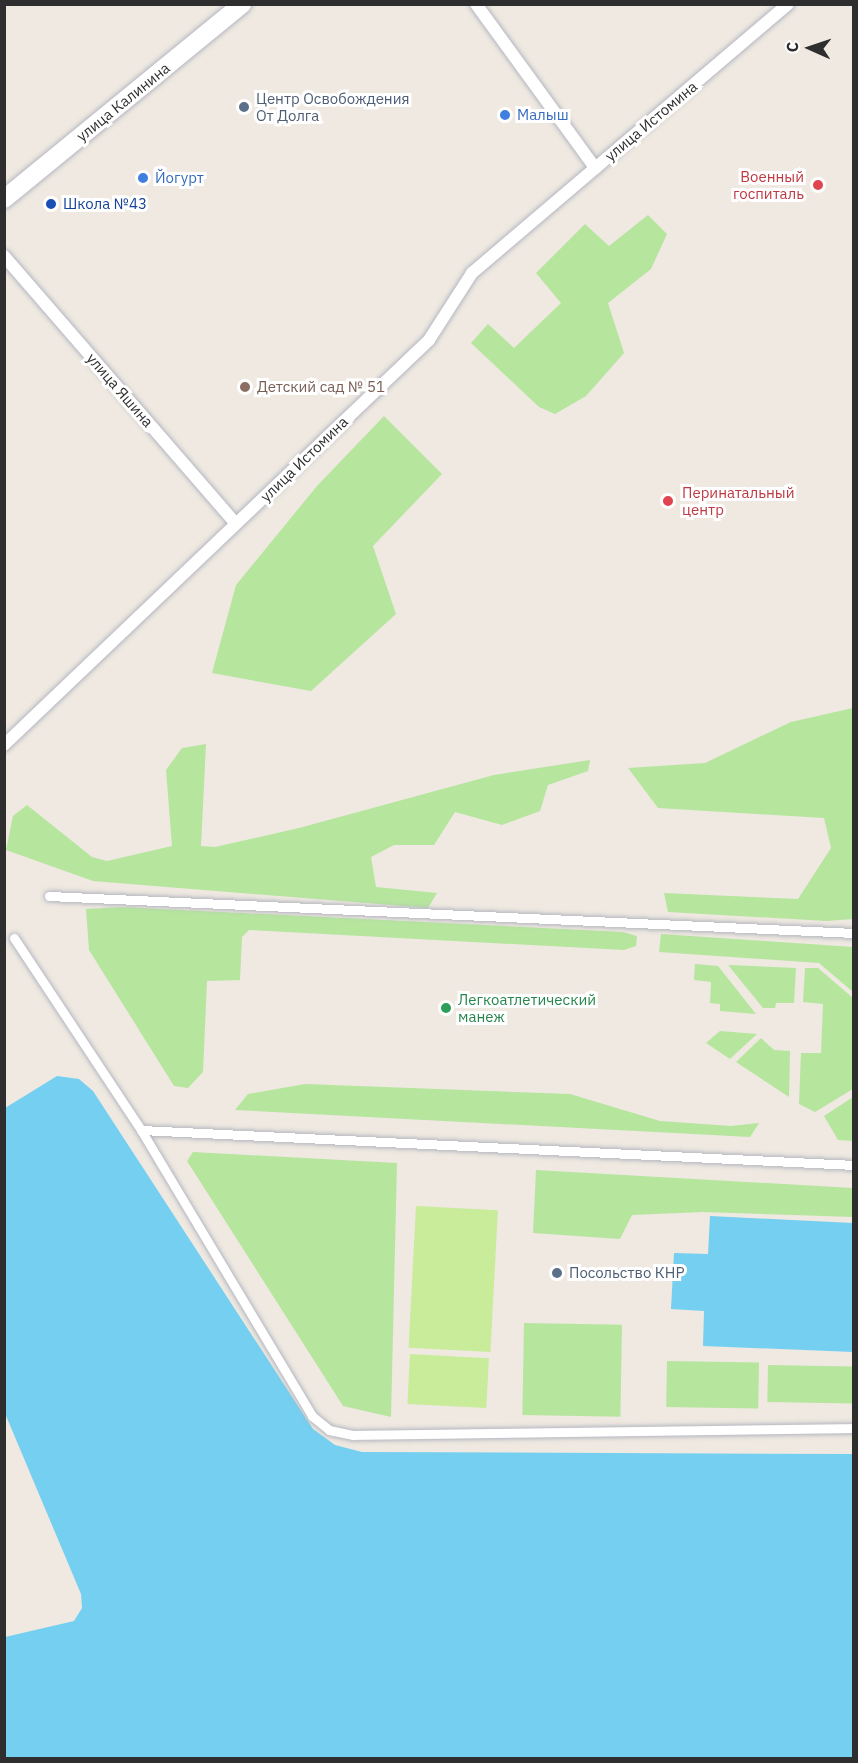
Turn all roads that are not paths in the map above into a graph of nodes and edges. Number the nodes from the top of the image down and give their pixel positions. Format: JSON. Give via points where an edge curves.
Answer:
{"nodes":[{"id":1,"x":242,"y":4,"type":"edge"},
{"id":2,"x":476,"y":4,"type":"edge"},
{"id":3,"x":788,"y":4,"type":"edge"},
{"id":4,"x":595,"y":168,"type":"junction"},
{"id":5,"x":4,"y":199,"type":"edge"},
{"id":6,"x":4,"y":256,"type":"edge"},
{"id":7,"x":236,"y":524,"type":"junction"},
{"id":8,"x":4,"y":745,"type":"edge"},
{"id":9,"x":49,"y":896,"type":"dead end"},
{"id":10,"x":854,"y":933,"type":"edge"},
{"id":11,"x":14,"y":938,"type":"dead end"},
{"id":12,"x":141,"y":1130,"type":"junction"},
{"id":13,"x":854,"y":1165,"type":"edge"},
{"id":14,"x":854,"y":1428,"type":"edge"}],
"edges":[{"from":1,"to":5,"type":"main road","name":"улица Калинина"},
{"from":2,"to":4,"type":"street"},
{"from":3,"to":4,"type":"street","name":"улица Истомина"},
{"from":4,"to":7,"type":"street","name":"улица Истомина","via":[[472,273],[429,340]]},
{"from":6,"to":7,"type":"street","name":"улица Яшина"},
{"from":7,"to":8,"type":"street","name":"улица Истомина"},
{"from":9,"to":10,"type":"street"},
{"from":11,"to":12,"type":"street"},
{"from":12,"to":13,"type":"street"},
{"from":12,"to":14,"type":"street","via":[[312,1416],[329,1430],[353,1435]]}]}
